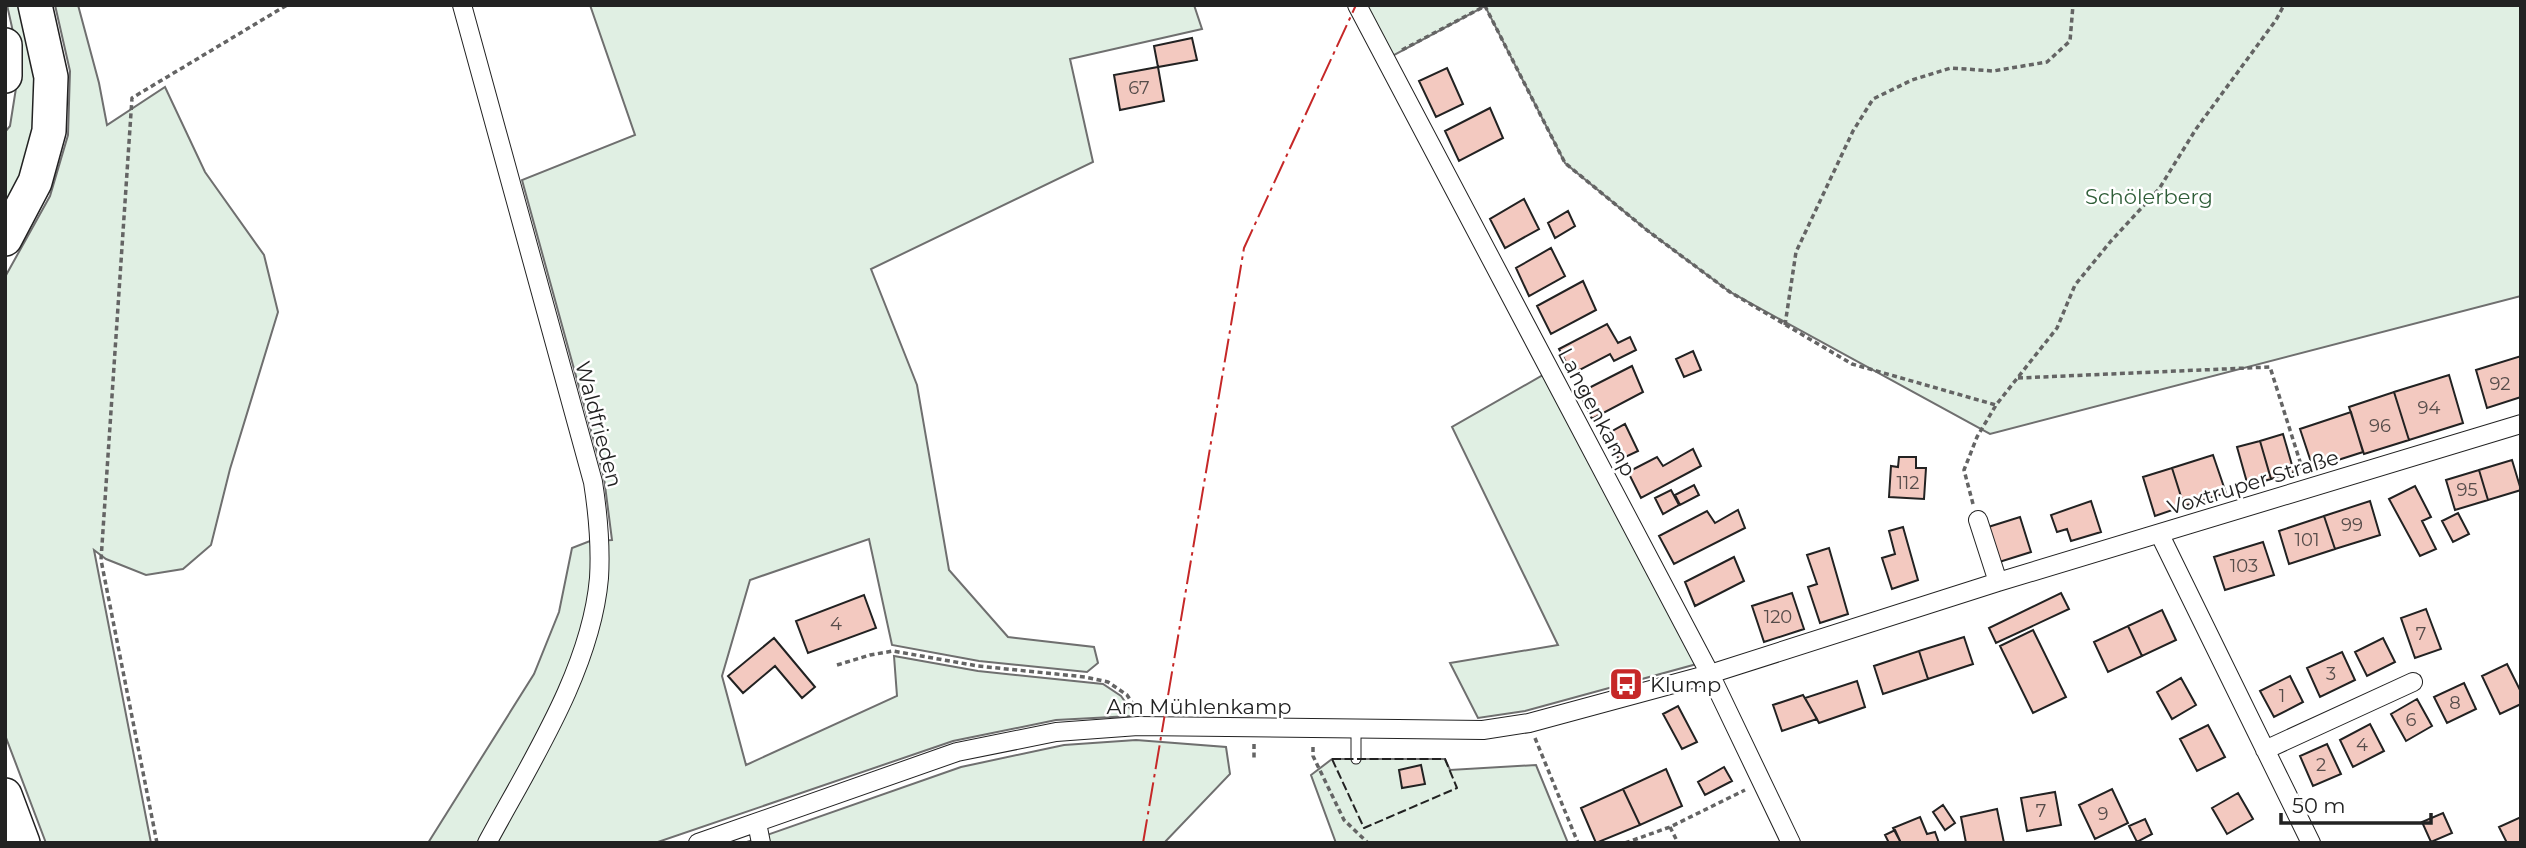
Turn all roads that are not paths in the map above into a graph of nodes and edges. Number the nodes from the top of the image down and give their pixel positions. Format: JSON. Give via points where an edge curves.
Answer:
{"nodes":[{"id":1,"x":34,"y":5,"type":"edge"},
{"id":2,"x":462,"y":5,"type":"edge"},
{"id":3,"x":1357,"y":5,"type":"edge"},
{"id":4,"x":5,"y":45,"type":"edge"},
{"id":5,"x":5,"y":76,"type":"edge"},
{"id":6,"x":5,"y":239,"type":"edge"},
{"id":7,"x":2521,"y":424,"type":"edge"},
{"id":8,"x":1978,"y":520,"type":"road end"},
{"id":9,"x":2160,"y":535,"type":"junction"},
{"id":10,"x":1998,"y":582,"type":"junction"},
{"id":11,"x":1710,"y":674,"type":"junction"},
{"id":12,"x":2413,"y":682,"type":"dead end"},
{"id":13,"x":1356,"y":730,"type":"junction"},
{"id":14,"x":2264,"y":750,"type":"junction"},
{"id":15,"x":1356,"y":759,"type":"dead end"},
{"id":16,"x":5,"y":796,"type":"edge"},
{"id":17,"x":757,"y":822,"type":"junction"},
{"id":18,"x":23,"y":843,"type":"edge"},
{"id":19,"x":487,"y":843,"type":"edge"},
{"id":20,"x":698,"y":843,"type":"edge"},
{"id":21,"x":761,"y":843,"type":"edge"},
{"id":22,"x":1791,"y":843,"type":"edge"},
{"id":23,"x":2311,"y":843,"type":"edge"}],
"edges":[{"from":1,"to":6,"type":"highway","via":[[51,77],[49,131],[35,182]]},
{"from":2,"to":19,"type":"street","name":"Waldfrieden","via":[[593,482],[600,533],[598,580],[575,671]]},
{"from":3,"to":11,"type":"street","name":"Langenkamp"},
{"from":4,"to":5,"type":"highway"},
{"from":7,"to":9,"type":"street","name":"Voxtruper Straße"},
{"from":8,"to":10,"type":"street"},
{"from":9,"to":10,"type":"street","name":"Voxtruper Straße"},
{"from":9,"to":14,"type":"street"},
{"from":10,"to":11,"type":"street","name":"Voxtruper Straße"},
{"from":11,"to":13,"type":"street","name":"Am Mühlenkamp","via":[[1529,723],[1483,730]]},
{"from":11,"to":22,"type":"street","name":"Langenkamp"},
{"from":12,"to":14,"type":"street"},
{"from":13,"to":15,"type":"lane"},
{"from":13,"to":17,"type":"street","name":"Am Mühlenkamp","via":[[1138,726],[1056,732],[957,752]]},
{"from":14,"to":23,"type":"street"},
{"from":16,"to":18,"type":"highway"},
{"from":17,"to":20,"type":"street","name":"Am Mühlenkamp"},
{"from":17,"to":21,"type":"street"}]}
